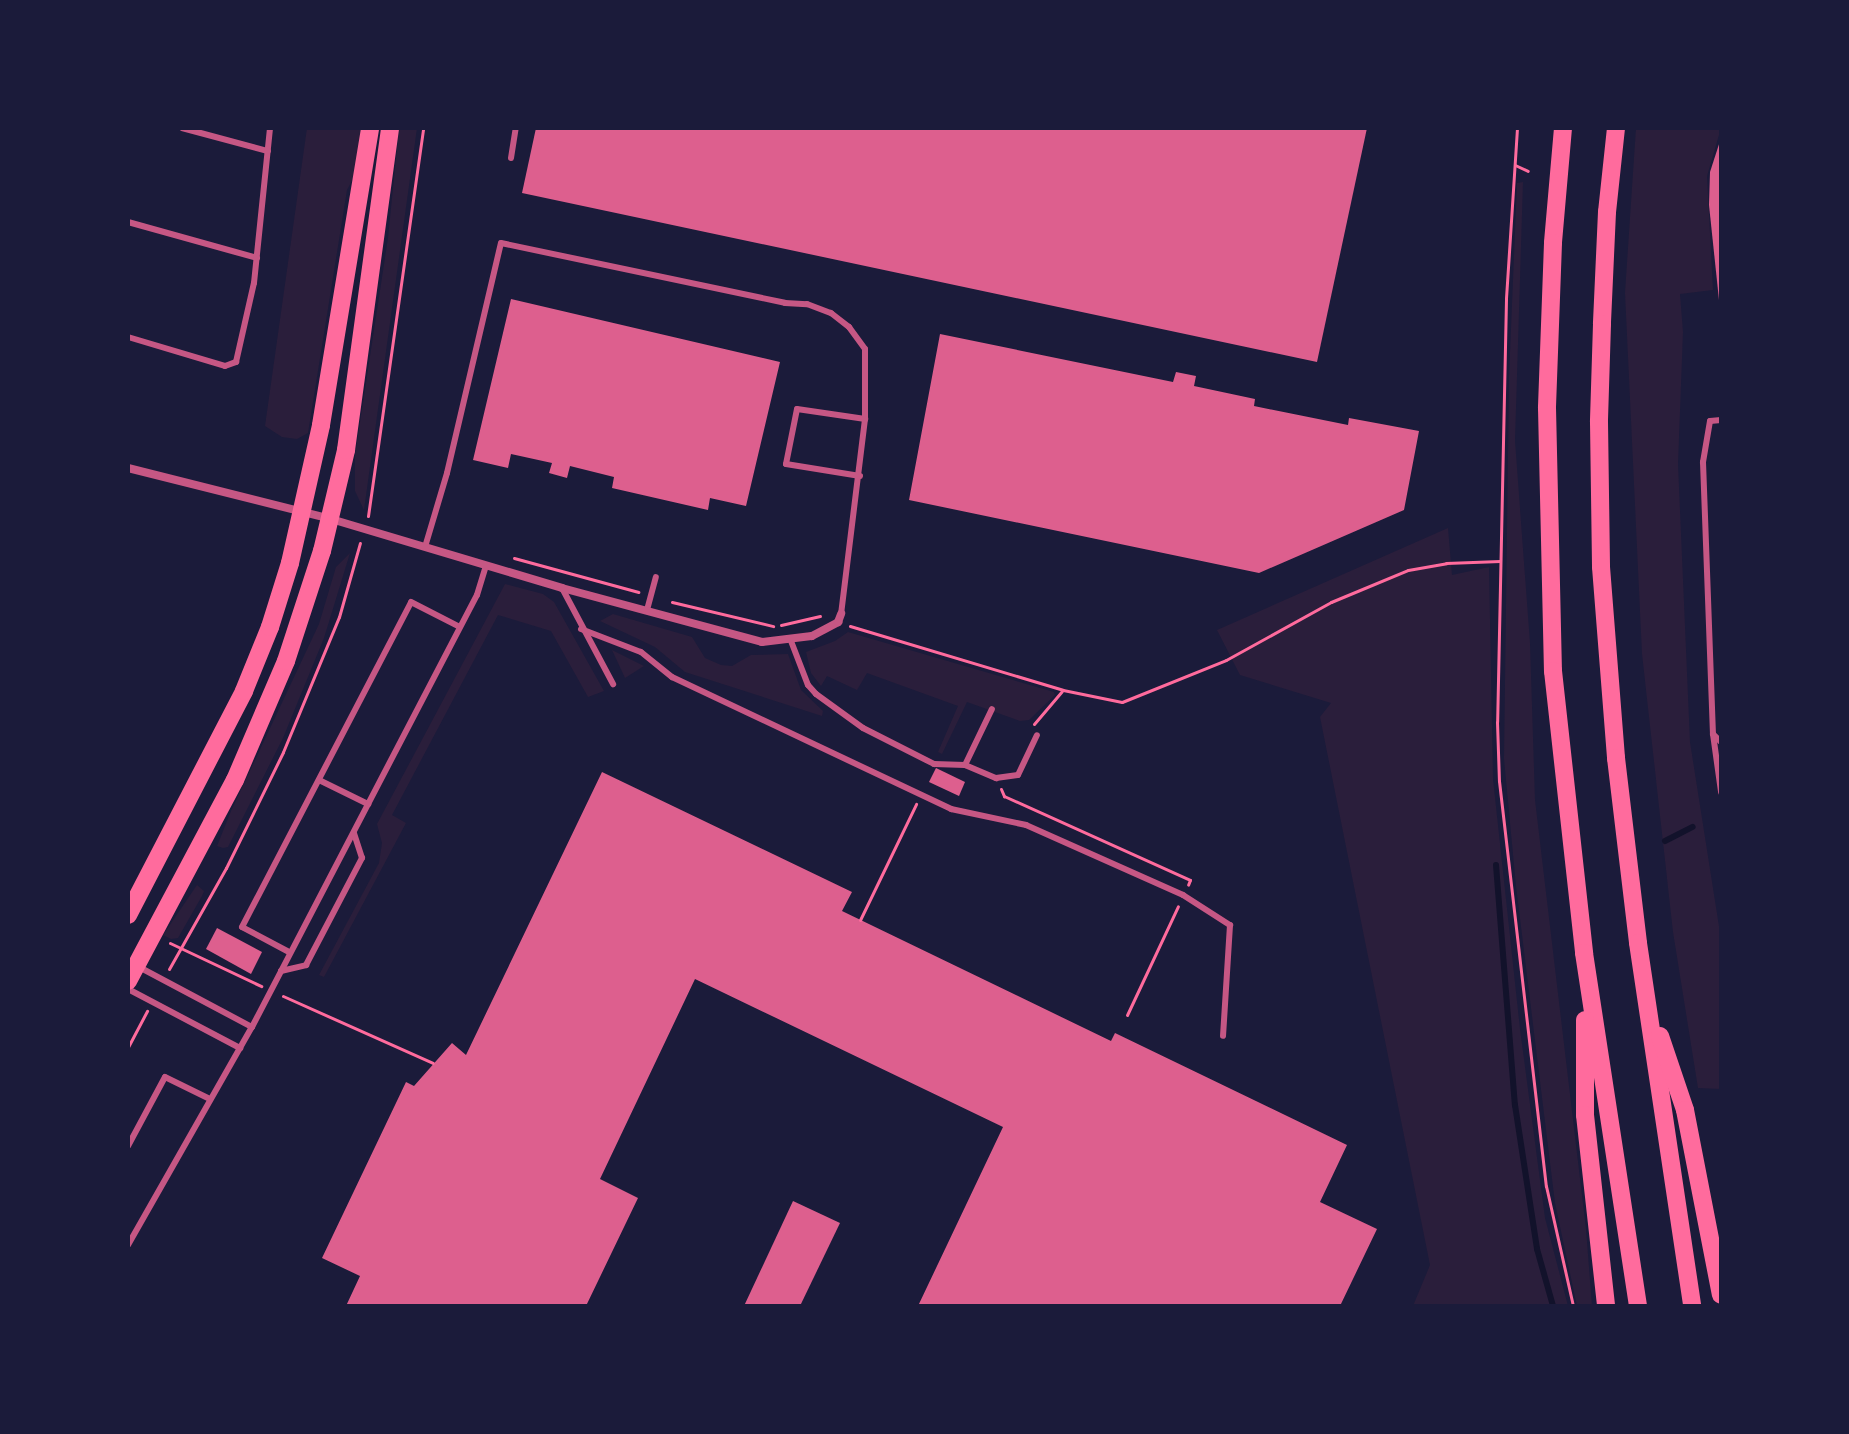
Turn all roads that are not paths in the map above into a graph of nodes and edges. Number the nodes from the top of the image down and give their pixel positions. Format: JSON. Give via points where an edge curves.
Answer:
{"nodes":[{"id":1,"x":182,"y":128,"type":"edge"},
{"id":2,"x":270,"y":128,"type":"edge"},
{"id":3,"x":370,"y":128,"type":"edge"},
{"id":4,"x":390,"y":128,"type":"edge"},
{"id":5,"x":516,"y":128,"type":"edge"},
{"id":6,"x":1563,"y":128,"type":"edge"},
{"id":7,"x":1616,"y":128,"type":"edge"},
{"id":8,"x":268,"y":151,"type":"junction"},
{"id":9,"x":511,"y":158,"type":"dead end"},
{"id":10,"x":128,"y":222,"type":"edge"},
{"id":11,"x":257,"y":258,"type":"junction"},
{"id":12,"x":128,"y":337,"type":"edge"},
{"id":13,"x":865,"y":419,"type":"junction"},
{"id":14,"x":1721,"y":420,"type":"edge"},
{"id":15,"x":128,"y":468,"type":"edge"},
{"id":16,"x":860,"y":476,"type":"junction"},
{"id":17,"x":303,"y":512,"type":"junction"},
{"id":18,"x":331,"y":519,"type":"junction"},
{"id":19,"x":425,"y":547,"type":"junction"},
{"id":20,"x":486,"y":566,"type":"junction"},
{"id":21,"x":656,"y":577,"type":"dead end"},
{"id":22,"x":562,"y":588,"type":"junction"},
{"id":23,"x":647,"y":610,"type":"junction"},
{"id":24,"x":840,"y":618,"type":"joint"},
{"id":25,"x":458,"y":626,"type":"junction"},
{"id":26,"x":581,"y":629,"type":"junction"},
{"id":27,"x":791,"y":641,"type":"junction"},
{"id":28,"x":613,"y":684,"type":"dead end"},
{"id":29,"x":992,"y":709,"type":"dead end"},
{"id":30,"x":1713,"y":734,"type":"junction"},
{"id":31,"x":1037,"y":735,"type":"road end"},
{"id":32,"x":1721,"y":742,"type":"edge"},
{"id":33,"x":965,"y":765,"type":"junction"},
{"id":34,"x":319,"y":780,"type":"junction"},
{"id":35,"x":1721,"y":792,"type":"edge"},
{"id":36,"x":368,"y":804,"type":"junction"},
{"id":37,"x":354,"y":833,"type":"junction"},
{"id":38,"x":128,"y":915,"type":"edge"},
{"id":39,"x":289,"y":952,"type":"junction"},
{"id":40,"x":1584,"y":953,"type":"junction"},
{"id":41,"x":131,"y":971,"type":"edge"},
{"id":42,"x":281,"y":971,"type":"junction"},
{"id":43,"x":128,"y":989,"type":"edge"},
{"id":44,"x":1645,"y":992,"type":"junction"},
{"id":45,"x":252,"y":1027,"type":"junction"},
{"id":46,"x":1223,"y":1036,"type":"dead end"},
{"id":47,"x":240,"y":1048,"type":"junction"},
{"id":48,"x":210,"y":1099,"type":"junction"},
{"id":49,"x":128,"y":1146,"type":"edge"},
{"id":50,"x":128,"y":1220,"type":"edge"},
{"id":51,"x":139,"y":1225,"type":"junction"},
{"id":52,"x":128,"y":1245,"type":"edge"},
{"id":53,"x":1721,"y":1295,"type":"edge"},
{"id":54,"x":1606,"y":1306,"type":"edge"},
{"id":55,"x":1638,"y":1306,"type":"edge"},
{"id":56,"x":1692,"y":1306,"type":"edge"}],
"edges":[{"from":1,"to":8,"type":"lane"},
{"from":2,"to":8,"type":"lane"},
{"from":3,"to":17,"type":"main road"},
{"from":4,"to":18,"type":"main road","via":[[346,450]]},
{"from":5,"to":9,"type":"lane"},
{"from":6,"to":40,"type":"main road","via":[[1547,393],[1548,574],[1562,770]]},
{"from":7,"to":44,"type":"main road","via":[[1607,212],[1598,494],[1616,758]]},
{"from":8,"to":11,"type":"lane"},
{"from":10,"to":11,"type":"lane"},
{"from":11,"to":12,"type":"lane","via":[[236,362],[225,366]]},
{"from":13,"to":16,"type":"lane"},
{"from":13,"to":16,"type":"lane","via":[[797,409],[786,464]]},
{"from":13,"to":19,"type":"lane","via":[[865,349],[831,313],[501,243]]},
{"from":14,"to":30,"type":"lane","via":[[1710,421],[1703,462]]},
{"from":15,"to":17,"type":"street"},
{"from":16,"to":24,"type":"lane"},
{"from":17,"to":18,"type":"street"},
{"from":17,"to":38,"type":"main road","via":[[270,627],[244,691]]},
{"from":18,"to":19,"type":"street"},
{"from":18,"to":41,"type":"main road","via":[[286,661],[235,780]]},
{"from":19,"to":20,"type":"street"},
{"from":20,"to":22,"type":"street"},
{"from":20,"to":25,"type":"lane","via":[[477,595]]},
{"from":21,"to":23,"type":"lane"},
{"from":22,"to":23,"type":"street"},
{"from":22,"to":26,"type":"lane"},
{"from":23,"to":27,"type":"street","via":[[762,642]]},
{"from":24,"to":27,"type":"street","via":[[812,636]]},
{"from":25,"to":34,"type":"lane","via":[[411,602]]},
{"from":25,"to":36,"type":"lane"},
{"from":26,"to":28,"type":"lane"},
{"from":26,"to":46,"type":"lane","via":[[641,652],[672,677],[951,809],[1026,825],[1183,895],[1230,925]]},
{"from":27,"to":33,"type":"lane","via":[[808,685],[863,728],[934,764]]},
{"from":29,"to":33,"type":"lane"},
{"from":30,"to":32,"type":"lane"},
{"from":30,"to":35,"type":"lane"},
{"from":31,"to":33,"type":"lane","via":[[1018,775],[996,778]]},
{"from":34,"to":36,"type":"lane"},
{"from":34,"to":39,"type":"lane","via":[[242,927]]},
{"from":36,"to":37,"type":"lane"},
{"from":37,"to":39,"type":"lane"},
{"from":37,"to":42,"type":"lane","via":[[362,858],[306,965]]},
{"from":39,"to":42,"type":"lane"},
{"from":40,"to":54,"type":"main road","via":[[1585,1115]]},
{"from":40,"to":55,"type":"main road"},
{"from":41,"to":45,"type":"lane"},
{"from":42,"to":45,"type":"lane"},
{"from":43,"to":47,"type":"lane"},
{"from":44,"to":53,"type":"main road","via":[[1685,1110]]},
{"from":44,"to":56,"type":"main road"},
{"from":45,"to":47,"type":"lane"},
{"from":47,"to":48,"type":"lane"},
{"from":48,"to":49,"type":"lane","via":[[165,1077]]},
{"from":48,"to":51,"type":"lane"},
{"from":50,"to":51,"type":"lane"},
{"from":51,"to":52,"type":"lane"}]}
